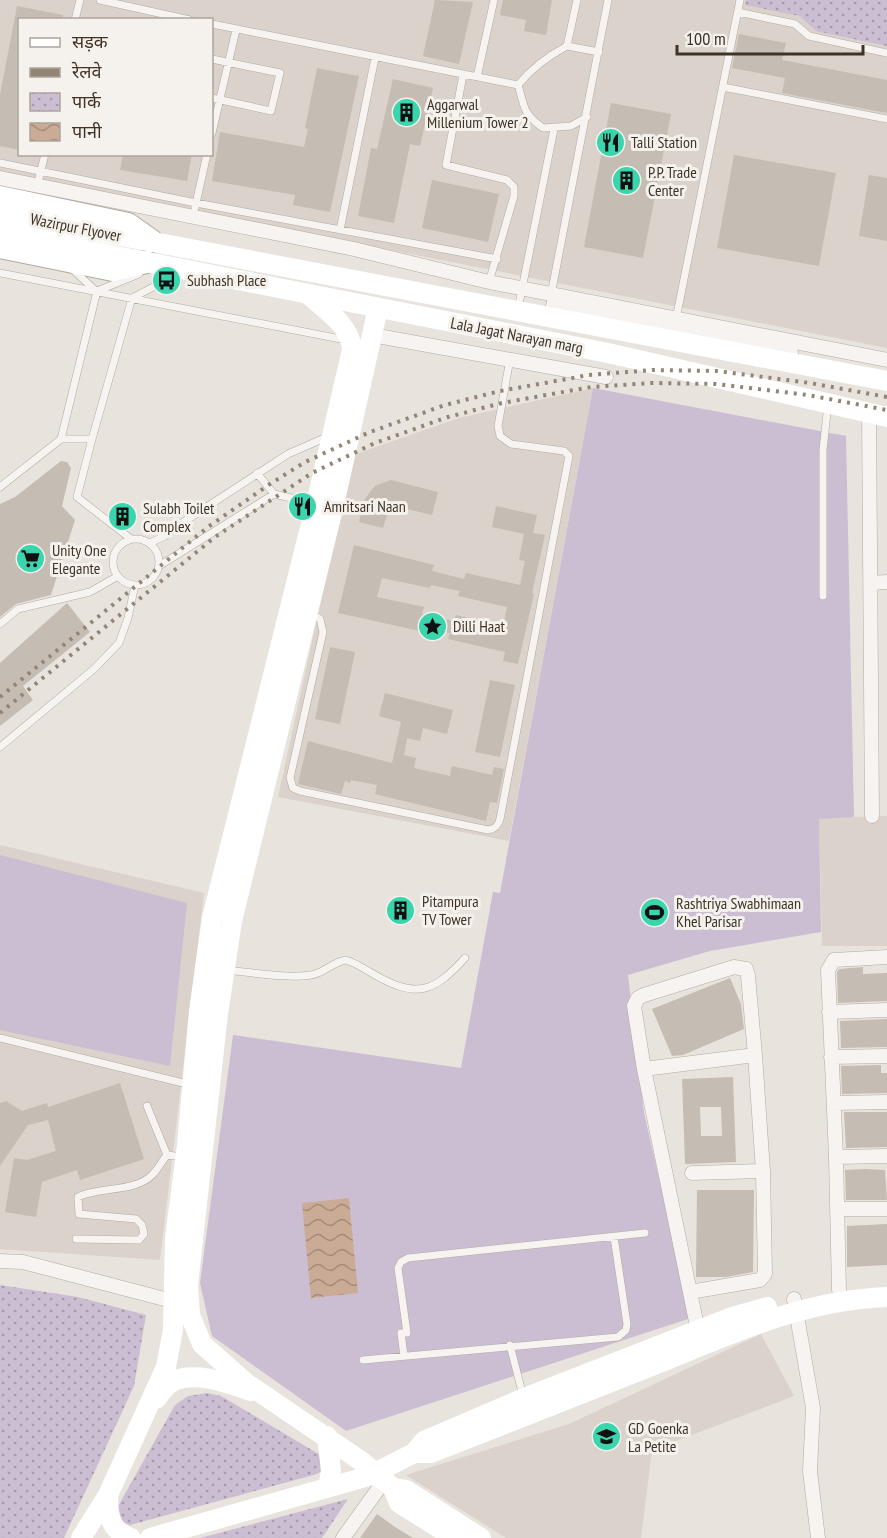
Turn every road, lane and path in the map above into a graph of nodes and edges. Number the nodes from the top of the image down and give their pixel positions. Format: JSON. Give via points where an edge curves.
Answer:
{"nodes":[{"id":1,"x":80,"y":0,"type":"edge"},
{"id":2,"x":100,"y":0,"type":"edge"},
{"id":3,"x":494,"y":0,"type":"edge"},
{"id":4,"x":577,"y":0,"type":"edge"},
{"id":5,"x":608,"y":0,"type":"edge"},
{"id":6,"x":740,"y":0,"type":"edge"},
{"id":7,"x":738,"y":12,"type":"junction"},
{"id":8,"x":76,"y":18,"type":"edge"},
{"id":9,"x":181,"y":18,"type":"edge"},
{"id":10,"x":213,"y":24,"type":"edge"},
{"id":11,"x":236,"y":30,"type":"junction"},
{"id":12,"x":567,"y":46,"type":"junction"},
{"id":13,"x":599,"y":52,"type":"junction"},
{"id":14,"x":887,"y":53,"type":"edge"},
{"id":15,"x":375,"y":58,"type":"junction"},
{"id":16,"x":213,"y":59,"type":"edge"},
{"id":17,"x":228,"y":63,"type":"junction"},
{"id":18,"x":463,"y":75,"type":"junction"},
{"id":19,"x":477,"y":77,"type":"junction"},
{"id":20,"x":518,"y":86,"type":"junction"},
{"id":21,"x":723,"y":87,"type":"junction"},
{"id":22,"x":215,"y":98,"type":"edge"},
{"id":23,"x":587,"y":117,"type":"junction"},
{"id":24,"x":887,"y":119,"type":"edge"},
{"id":25,"x":213,"y":121,"type":"edge"},
{"id":26,"x":554,"y":129,"type":"junction"},
{"id":27,"x":45,"y":156,"type":"edge"},
{"id":28,"x":207,"y":156,"type":"edge"},
{"id":29,"x":0,"y":164,"type":"edge"},
{"id":30,"x":41,"y":171,"type":"junction"},
{"id":31,"x":0,"y":178,"type":"edge"},
{"id":32,"x":37,"y":186,"type":"junction"},
{"id":33,"x":0,"y":197,"type":"edge"},
{"id":34,"x":196,"y":203,"type":"junction"},
{"id":35,"x":0,"y":213,"type":"edge"},
{"id":36,"x":194,"y":217,"type":"junction"},
{"id":37,"x":340,"y":230,"type":"junction"},
{"id":38,"x":0,"y":233,"type":"edge"},
{"id":39,"x":358,"y":233,"type":"junction"},
{"id":40,"x":0,"y":248,"type":"edge"},
{"id":41,"x":354,"y":249,"type":"junction"},
{"id":42,"x":153,"y":256,"type":"junction"},
{"id":43,"x":497,"y":259,"type":"junction"},
{"id":44,"x":62,"y":260,"type":"junction"},
{"id":45,"x":184,"y":270,"type":"junction"},
{"id":46,"x":0,"y":273,"type":"edge"},
{"id":47,"x":489,"y":282,"type":"junction"},
{"id":48,"x":521,"y":288,"type":"junction"},
{"id":49,"x":97,"y":291,"type":"junction"},
{"id":50,"x":309,"y":295,"type":"junction"},
{"id":51,"x":554,"y":295,"type":"junction"},
{"id":52,"x":132,"y":298,"type":"junction"},
{"id":53,"x":378,"y":308,"type":"junction"},
{"id":54,"x":517,"y":311,"type":"junction"},
{"id":55,"x":545,"y":316,"type":"junction"},
{"id":56,"x":676,"y":319,"type":"junction"},
{"id":57,"x":372,"y":335,"type":"junction"},
{"id":58,"x":352,"y":341,"type":"junction"},
{"id":59,"x":738,"y":352,"type":"junction"},
{"id":60,"x":510,"y":359,"type":"junction"},
{"id":61,"x":887,"y":360,"type":"edge"},
{"id":62,"x":887,"y":372,"type":"edge"},
{"id":63,"x":606,"y":377,"type":"dead end"},
{"id":64,"x":887,"y":381,"type":"edge"},
{"id":65,"x":734,"y":382,"type":"junction"},
{"id":66,"x":828,"y":403,"type":"junction"},
{"id":67,"x":878,"y":415,"type":"edge"},
{"id":68,"x":331,"y":435,"type":"junction"},
{"id":69,"x":61,"y":439,"type":"junction"},
{"id":70,"x":92,"y":439,"type":"junction"},
{"id":71,"x":257,"y":473,"type":"junction"},
{"id":72,"x":0,"y":487,"type":"edge"},
{"id":73,"x":274,"y":494,"type":"junction"},
{"id":74,"x":325,"y":506,"type":"junction"},
{"id":75,"x":131,"y":539,"type":"junction"},
{"id":76,"x":150,"y":543,"type":"junction"},
{"id":77,"x":159,"y":566,"type":"junction"},
{"id":78,"x":118,"y":576,"type":"junction"},
{"id":79,"x":887,"y":582,"type":"edge"},
{"id":80,"x":871,"y":583,"type":"junction"},
{"id":81,"x":135,"y":585,"type":"junction"},
{"id":82,"x":823,"y":596,"type":"dead end"},
{"id":83,"x":307,"y":611,"type":"junction"},
{"id":84,"x":0,"y":624,"type":"edge"},
{"id":85,"x":0,"y":747,"type":"edge"},
{"id":86,"x":248,"y":812,"type":"junction"},
{"id":87,"x":872,"y":816,"type":"dead end"},
{"id":88,"x":887,"y":957,"type":"edge"},
{"id":89,"x":465,"y":958,"type":"dead end"},
{"id":90,"x":215,"y":968,"type":"junction"},
{"id":91,"x":887,"y":1010,"type":"edge"},
{"id":92,"x":828,"y":1012,"type":"junction"},
{"id":93,"x":0,"y":1038,"type":"edge"},
{"id":94,"x":755,"y":1055,"type":"junction"},
{"id":95,"x":887,"y":1056,"type":"edge"},
{"id":96,"x":831,"y":1057,"type":"junction"},
{"id":97,"x":644,"y":1069,"type":"junction"},
{"id":98,"x":193,"y":1085,"type":"junction"},
{"id":99,"x":834,"y":1102,"type":"junction"},
{"id":100,"x":887,"y":1102,"type":"edge"},
{"id":101,"x":147,"y":1106,"type":"dead end"},
{"id":102,"x":186,"y":1151,"type":"junction"},
{"id":103,"x":887,"y":1156,"type":"edge"},
{"id":104,"x":836,"y":1157,"type":"junction"},
{"id":105,"x":763,"y":1171,"type":"junction"},
{"id":106,"x":692,"y":1173,"type":"dead end"},
{"id":107,"x":837,"y":1209,"type":"junction"},
{"id":108,"x":887,"y":1209,"type":"edge"},
{"id":109,"x":645,"y":1233,"type":"dead end"},
{"id":110,"x":614,"y":1237,"type":"junction"},
{"id":111,"x":76,"y":1239,"type":"dead end"},
{"id":112,"x":0,"y":1261,"type":"edge"},
{"id":113,"x":887,"y":1286,"type":"edge"},
{"id":114,"x":839,"y":1290,"type":"junction"},
{"id":115,"x":690,"y":1292,"type":"junction"},
{"id":116,"x":887,"y":1297,"type":"edge"},
{"id":117,"x":172,"y":1301,"type":"junction"},
{"id":118,"x":795,"y":1306,"type":"junction"},
{"id":119,"x":712,"y":1330,"type":"junction"},
{"id":120,"x":510,"y":1345,"type":"junction"},
{"id":121,"x":404,"y":1356,"type":"junction"},
{"id":122,"x":363,"y":1360,"type":"dead end"},
{"id":123,"x":265,"y":1396,"type":"junction"},
{"id":124,"x":524,"y":1398,"type":"junction"},
{"id":125,"x":144,"y":1413,"type":"junction"},
{"id":126,"x":327,"y":1436,"type":"junction"},
{"id":127,"x":414,"y":1453,"type":"junction"},
{"id":128,"x":384,"y":1481,"type":"junction"},
{"id":129,"x":328,"y":1487,"type":"junction"},
{"id":130,"x":108,"y":1495,"type":"junction"},
{"id":131,"x":81,"y":1538,"type":"edge"},
{"id":132,"x":131,"y":1538,"type":"edge"},
{"id":133,"x":150,"y":1538,"type":"edge"},
{"id":134,"x":343,"y":1538,"type":"edge"},
{"id":135,"x":455,"y":1538,"type":"edge"},
{"id":136,"x":481,"y":1538,"type":"edge"},
{"id":137,"x":818,"y":1538,"type":"edge"}],
"edges":[{"from":1,"to":8,"type":"lane"},
{"from":2,"to":9,"type":"lane"},
{"from":3,"to":19,"type":"lane"},
{"from":4,"to":12,"type":"lane"},
{"from":5,"to":13,"type":"lane"},
{"from":6,"to":7,"type":"lane"},
{"from":7,"to":14,"type":"lane","via":[[795,24],[809,36]]},
{"from":7,"to":21,"type":"lane"},
{"from":10,"to":11,"type":"lane"},
{"from":11,"to":15,"type":"lane"},
{"from":11,"to":17,"type":"lane"},
{"from":12,"to":13,"type":"lane"},
{"from":12,"to":20,"type":"lane","via":[[551,54]]},
{"from":13,"to":23,"type":"lane"},
{"from":15,"to":18,"type":"lane"},
{"from":15,"to":37,"type":"lane"},
{"from":16,"to":17,"type":"lane"},
{"from":17,"to":22,"type":"lane"},
{"from":17,"to":22,"type":"lane","via":[[280,73],[271,111]]},
{"from":18,"to":19,"type":"lane"},
{"from":18,"to":43,"type":"lane","via":[[446,165],[507,180],[514,187]]},
{"from":19,"to":20,"type":"lane"},
{"from":20,"to":26,"type":"lane","via":[[522,105],[533,121]]},
{"from":21,"to":24,"type":"lane"},
{"from":21,"to":56,"type":"lane"},
{"from":22,"to":25,"type":"lane"},
{"from":23,"to":26,"type":"lane"},
{"from":23,"to":51,"type":"lane"},
{"from":26,"to":48,"type":"lane"},
{"from":27,"to":30,"type":"lane"},
{"from":28,"to":34,"type":"lane"},
{"from":29,"to":30,"type":"lane"},
{"from":30,"to":32,"type":"lane"},
{"from":30,"to":34,"type":"lane"},
{"from":31,"to":32,"type":"street"},
{"from":32,"to":36,"type":"street"},
{"from":33,"to":42,"type":"main road","via":[[128,224]]},
{"from":34,"to":36,"type":"lane"},
{"from":34,"to":37,"type":"lane"},
{"from":35,"to":42,"type":"street","name":"Wazirpur Flyover","via":[[113,234]]},
{"from":36,"to":41,"type":"street"},
{"from":37,"to":39,"type":"lane"},
{"from":38,"to":42,"type":"street","name":"Wazirpur Flyover","via":[[110,255]]},
{"from":39,"to":41,"type":"lane"},
{"from":39,"to":43,"type":"lane"},
{"from":40,"to":44,"type":"main road"},
{"from":41,"to":47,"type":"street"},
{"from":42,"to":44,"type":"main road","via":[[113,270]]},
{"from":42,"to":45,"type":"street","name":"Lala Jagat Narayan marg"},
{"from":42,"to":49,"type":"lane"},
{"from":42,"to":54,"type":"street","name":"Lala Jagat Narayan marg"},
{"from":43,"to":47,"type":"lane"},
{"from":44,"to":49,"type":"lane"},
{"from":45,"to":50,"type":"street","name":"Lala Jagat Narayan marg"},
{"from":45,"to":52,"type":"lane"},
{"from":46,"to":49,"type":"lane"},
{"from":47,"to":48,"type":"street"},
{"from":48,"to":51,"type":"street"},
{"from":48,"to":54,"type":"lane"},
{"from":49,"to":52,"type":"lane"},
{"from":49,"to":69,"type":"lane"},
{"from":50,"to":53,"type":"street","name":"Lala Jagat Narayan marg"},
{"from":50,"to":58,"type":"street","via":[[338,320]]},
{"from":51,"to":55,"type":"lane"},
{"from":51,"to":56,"type":"street"},
{"from":51,"to":62,"type":"street","via":[[553,306]]},
{"from":52,"to":58,"type":"lane"},
{"from":52,"to":70,"type":"lane"},
{"from":53,"to":57,"type":"street"},
{"from":53,"to":65,"type":"street","name":"Lala Jagat Narayan marg"},
{"from":54,"to":55,"type":"street","name":"Lala Jagat Narayan marg"},
{"from":55,"to":59,"type":"street","name":"Lala Jagat Narayan marg"},
{"from":56,"to":61,"type":"street"},
{"from":57,"to":60,"type":"street"},
{"from":57,"to":74,"type":"street"},
{"from":58,"to":68,"type":"street"},
{"from":59,"to":64,"type":"street","name":"Lala Jagat Narayan marg"},
{"from":59,"to":65,"type":"street"},
{"from":60,"to":63,"type":"street"},
{"from":60,"to":83,"type":"lane","via":[[498,426],[500,436],[511,444],[564,451],[569,456],[499,825],[488,830],[293,788],[290,778],[323,632],[320,619]]},
{"from":65,"to":66,"type":"street","name":"Lala Jagat Narayan marg"},
{"from":66,"to":67,"type":"street","name":"Lala Jagat Narayan marg"},
{"from":66,"to":82,"type":"lane","via":[[823,450]]},
{"from":67,"to":80,"type":"street"},
{"from":68,"to":71,"type":"lane"},
{"from":68,"to":74,"type":"street"},
{"from":69,"to":70,"type":"lane"},
{"from":69,"to":72,"type":"lane"},
{"from":70,"to":75,"type":"lane","via":[[77,497]]},
{"from":71,"to":73,"type":"lane"},
{"from":71,"to":76,"type":"lane"},
{"from":73,"to":74,"type":"lane"},
{"from":73,"to":77,"type":"lane"},
{"from":74,"to":83,"type":"street"},
{"from":74,"to":86,"type":"street"},
{"from":75,"to":76,"type":"lane"},
{"from":75,"to":78,"type":"lane","via":[[119,545],[113,557]]},
{"from":76,"to":77,"type":"lane","via":[[158,553]]},
{"from":77,"to":81,"type":"lane","via":[[153,578]]},
{"from":78,"to":81,"type":"lane"},
{"from":78,"to":84,"type":"lane","via":[[90,592],[18,609]]},
{"from":79,"to":80,"type":"street"},
{"from":80,"to":87,"type":"street"},
{"from":81,"to":85,"type":"lane","via":[[119,643],[94,669]]},
{"from":83,"to":86,"type":"street"},
{"from":86,"to":90,"type":"street","via":[[213,918]]},
{"from":88,"to":92,"type":"street","via":[[834,960],[828,970]]},
{"from":89,"to":90,"type":"lane","via":[[447,978],[433,987],[417,989],[393,986],[346,960],[321,973],[302,976]]},
{"from":90,"to":98,"type":"street"},
{"from":90,"to":102,"type":"street"},
{"from":91,"to":92,"type":"street"},
{"from":92,"to":96,"type":"street"},
{"from":93,"to":98,"type":"lane"},
{"from":94,"to":97,"type":"street"},
{"from":94,"to":97,"type":"street","via":[[748,972],[734,967],[638,998],[634,1006]]},
{"from":94,"to":105,"type":"street"},
{"from":95,"to":96,"type":"street"},
{"from":96,"to":99,"type":"street"},
{"from":97,"to":115,"type":"street"},
{"from":98,"to":102,"type":"street"},
{"from":99,"to":100,"type":"street"},
{"from":99,"to":104,"type":"street"},
{"from":101,"to":102,"type":"lane"},
{"from":102,"to":111,"type":"lane","via":[[152,1176],[126,1188],[86,1192],[78,1197],[79,1214],[136,1219],[144,1234],[139,1240]]},
{"from":102,"to":117,"type":"street"},
{"from":102,"to":123,"type":"street","via":[[190,1315],[202,1344]]},
{"from":103,"to":104,"type":"street"},
{"from":104,"to":107,"type":"street"},
{"from":105,"to":106,"type":"street"},
{"from":105,"to":115,"type":"street","via":[[765,1274],[759,1280]]},
{"from":107,"to":108,"type":"street"},
{"from":107,"to":114,"type":"street"},
{"from":109,"to":110,"type":"lane"},
{"from":110,"to":120,"type":"lane","via":[[626,1330],[618,1337]]},
{"from":110,"to":121,"type":"lane","via":[[408,1258],[398,1268],[407,1333],[401,1333]]},
{"from":112,"to":117,"type":"street","via":[[23,1262]]},
{"from":113,"to":114,"type":"street"},
{"from":114,"to":118,"type":"street"},
{"from":115,"to":119,"type":"street"},
{"from":116,"to":118,"type":"street"},
{"from":117,"to":125,"type":"street","via":[[166,1367]]},
{"from":118,"to":119,"type":"street"},
{"from":118,"to":137,"type":"street","via":[[813,1408],[810,1471]]},
{"from":119,"to":124,"type":"street"},
{"from":119,"to":127,"type":"street","via":[[431,1453]]},
{"from":120,"to":121,"type":"lane"},
{"from":120,"to":124,"type":"lane"},
{"from":121,"to":122,"type":"lane"},
{"from":123,"to":125,"type":"street","via":[[215,1379],[194,1378],[171,1382]]},
{"from":123,"to":126,"type":"street"},
{"from":124,"to":127,"type":"street","via":[[424,1441]]},
{"from":125,"to":130,"type":"street"},
{"from":126,"to":128,"type":"street"},
{"from":126,"to":129,"type":"street","via":[[331,1471]]},
{"from":127,"to":128,"type":"street"},
{"from":128,"to":129,"type":"street"},
{"from":128,"to":134,"type":"street"},
{"from":128,"to":135,"type":"street","via":[[399,1503]]},
{"from":128,"to":136,"type":"street","via":[[406,1490]]},
{"from":129,"to":133,"type":"street"},
{"from":130,"to":131,"type":"street"},
{"from":130,"to":132,"type":"street","via":[[110,1522]]}]}
